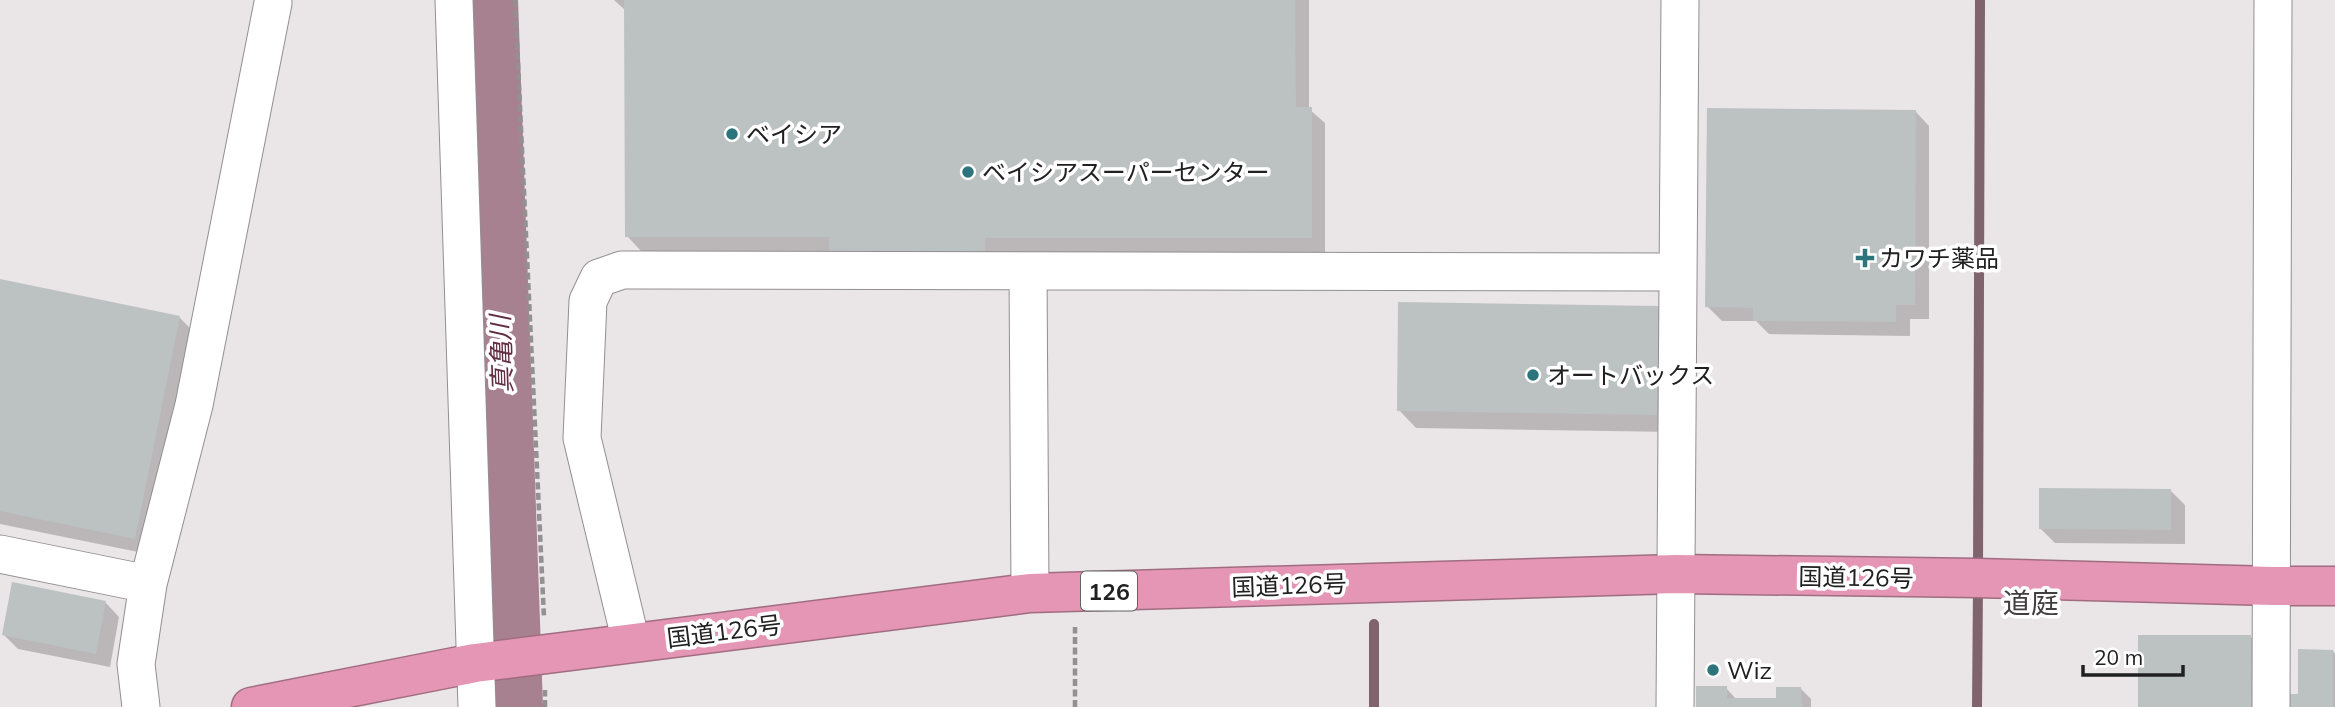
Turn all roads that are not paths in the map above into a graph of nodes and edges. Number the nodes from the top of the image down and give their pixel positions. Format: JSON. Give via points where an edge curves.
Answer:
{"nodes":[{"id":1,"x":454,"y":0,"type":"edge"},
{"id":2,"x":1679,"y":0,"type":"edge"},
{"id":3,"x":2273,"y":0,"type":"edge"},
{"id":4,"x":273,"y":3,"type":"dead end"},
{"id":5,"x":1028,"y":271,"type":"junction"},
{"id":6,"x":1678,"y":272,"type":"junction"},
{"id":7,"x":0,"y":554,"type":"edge"},
{"id":8,"x":1676,"y":574,"type":"junction"},
{"id":9,"x":148,"y":584,"type":"junction"},
{"id":10,"x":2272,"y":586,"type":"junction"},
{"id":11,"x":2335,"y":586,"type":"edge"},
{"id":12,"x":1030,"y":593,"type":"junction"},
{"id":13,"x":631,"y":642,"type":"junction"},
{"id":14,"x":475,"y":663,"type":"junction"},
{"id":15,"x":141,"y":707,"type":"edge"},
{"id":16,"x":251,"y":707,"type":"edge"},
{"id":17,"x":477,"y":707,"type":"edge"},
{"id":18,"x":1675,"y":707,"type":"edge"},
{"id":19,"x":2271,"y":707,"type":"edge"}],
"edges":[{"from":1,"to":14,"type":"street"},
{"from":2,"to":6,"type":"street"},
{"from":3,"to":10,"type":"street"},
{"from":4,"to":9,"type":"street","via":[[194,405]]},
{"from":5,"to":6,"type":"street"},
{"from":5,"to":12,"type":"street"},
{"from":5,"to":13,"type":"street","via":[[622,271],[599,278],[588,301],[582,438]]},
{"from":6,"to":8,"type":"street"},
{"from":7,"to":9,"type":"street"},
{"from":8,"to":10,"type":"highway","name":"国道126号","number":"126"},
{"from":8,"to":12,"type":"highway","name":"国道126号","number":"126"},
{"from":8,"to":18,"type":"street"},
{"from":9,"to":15,"type":"street","via":[[136,664]]},
{"from":10,"to":11,"type":"highway","name":"国道126号","number":"126"},
{"from":10,"to":19,"type":"street"},
{"from":12,"to":13,"type":"highway","name":"国道126号","number":"126"},
{"from":13,"to":14,"type":"highway","name":"国道126号","number":"126"},
{"from":14,"to":16,"type":"highway","name":"国道126号","number":"126"},
{"from":14,"to":17,"type":"street"}]}
